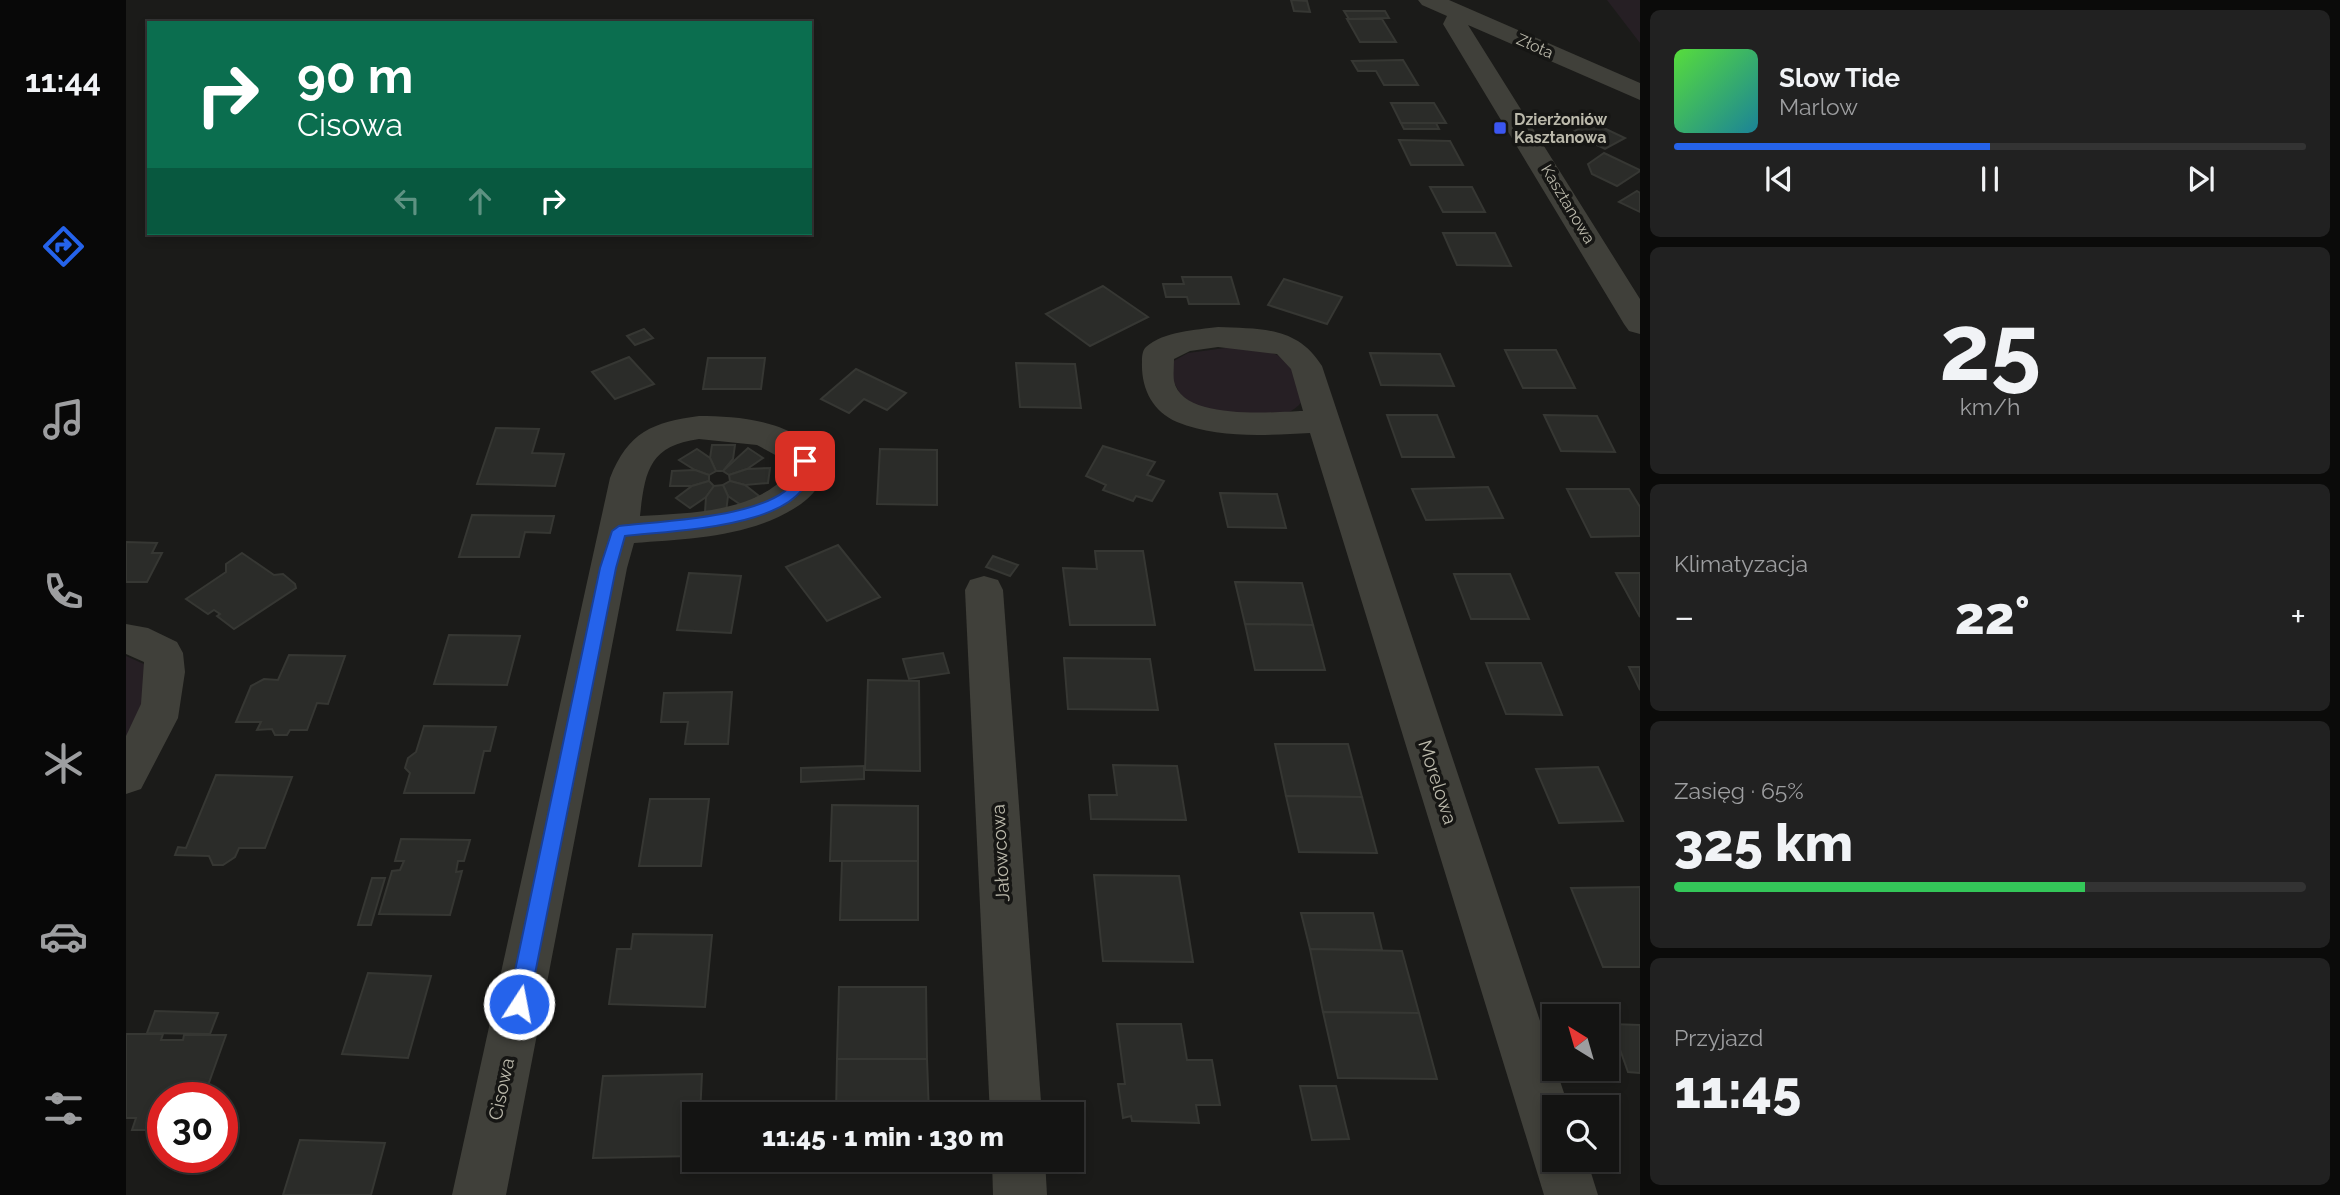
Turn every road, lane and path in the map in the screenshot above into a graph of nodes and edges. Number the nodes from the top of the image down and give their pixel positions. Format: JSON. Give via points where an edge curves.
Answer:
{"nodes":[{"id":1,"x":1430,"y":0,"type":"edge"},
{"id":2,"x":1460,"y":14,"type":"junction"},
{"id":3,"x":1531,"y":44,"type":"junction"},
{"id":4,"x":1480,"y":65,"type":"junction"},
{"id":5,"x":1640,"y":92,"type":"edge"},
{"id":6,"x":1640,"y":324,"type":"edge"},
{"id":7,"x":1323,"y":421,"type":"junction"},
{"id":8,"x":619,"y":531,"type":"junction"},
{"id":9,"x":984,"y":590,"type":"dead end"},
{"id":10,"x":126,"y":639,"type":"edge"},
{"id":11,"x":126,"y":776,"type":"edge"},
{"id":12,"x":1015,"y":1102,"type":"edge"},
{"id":13,"x":1542,"y":1105,"type":"edge"},
{"id":14,"x":1019,"y":1172,"type":"edge"},
{"id":15,"x":1564,"y":1172,"type":"edge"},
{"id":16,"x":479,"y":1195,"type":"edge"},
{"id":17,"x":1020,"y":1195,"type":"edge"},
{"id":18,"x":1571,"y":1195,"type":"edge"}],
"edges":[{"from":1,"to":2,"type":"street","name":"Złota"},
{"from":2,"to":3,"type":"street","name":"Złota"},
{"from":2,"to":4,"type":"street","name":"Kasztanowa","via":[[1455,24]]},
{"from":3,"to":4,"type":"street"},
{"from":3,"to":5,"type":"street","name":"Złota"},
{"from":4,"to":6,"type":"street","name":"Kasztanowa"},
{"from":7,"to":7,"type":"street","name":"Morelowa","via":[[1306,366],[1288,346],[1218,337],[1182,342],[1158,354],[1154,373],[1168,400],[1196,419]]},
{"from":7,"to":13,"type":"street","name":"Morelowa"},
{"from":8,"to":8,"type":"street","name":"Cisowa","via":[[623,489],[633,464],[646,445],[667,431],[693,425],[734,430],[786,446],[805,461],[805,477],[793,493],[770,507],[741,517]]},
{"from":8,"to":16,"type":"street","name":"Cisowa"},
{"from":9,"to":12,"type":"street","name":"Jałowcowa"},
{"from":10,"to":11,"type":"street","via":[[163,653],[167,680],[164,703]]},
{"from":14,"to":17,"type":"street"},
{"from":15,"to":18,"type":"street"}]}
